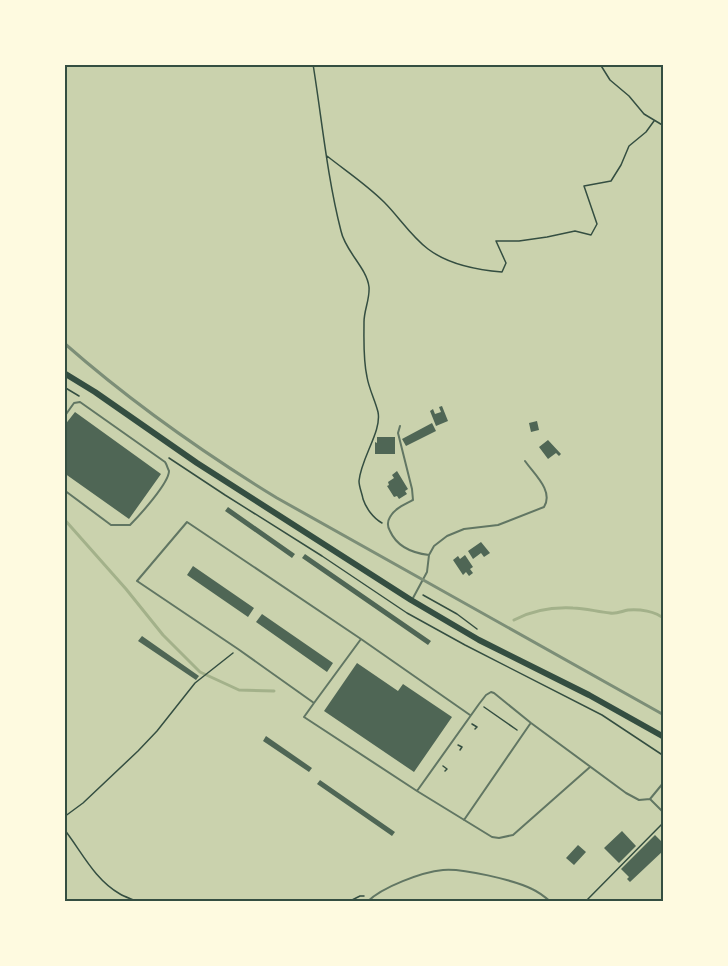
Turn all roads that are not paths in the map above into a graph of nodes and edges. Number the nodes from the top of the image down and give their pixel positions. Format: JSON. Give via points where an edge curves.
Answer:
{"nodes":[{"id":1,"x":64,"y":373,"type":"edge"},
{"id":2,"x":64,"y":417,"type":"edge"},
{"id":3,"x":400,"y":426,"type":"dead end"},
{"id":4,"x":525,"y":460,"type":"dead end"},
{"id":5,"x":64,"y":490,"type":"edge"},
{"id":6,"x":429,"y":555,"type":"junction"},
{"id":7,"x":411,"y":600,"type":"junction"},
{"id":8,"x":361,"y":639,"type":"junction"},
{"id":9,"x":314,"y":703,"type":"junction"},
{"id":10,"x":470,"y":715,"type":"junction"},
{"id":11,"x":531,"y":723,"type":"junction"},
{"id":12,"x":663,"y":737,"type":"edge"},
{"id":13,"x":590,"y":767,"type":"junction"},
{"id":14,"x":663,"y":782,"type":"edge"},
{"id":15,"x":417,"y":791,"type":"junction"},
{"id":16,"x":650,"y":799,"type":"junction"},
{"id":17,"x":663,"y":813,"type":"edge"},
{"id":18,"x":464,"y":820,"type":"junction"},
{"id":19,"x":367,"y":902,"type":"edge"},
{"id":20,"x":551,"y":902,"type":"edge"}],
"edges":[{"from":1,"to":7,"type":"highway","via":[[215,476]]},
{"from":2,"to":5,"type":"lane","via":[[74,403],[80,402],[165,462],[169,470],[167,479],[130,525],[111,525]]},
{"from":3,"to":6,"type":"lane","via":[[398,433],[413,500],[394,512],[388,526],[402,546]]},
{"from":4,"to":6,"type":"lane","via":[[548,495],[541,510],[498,525],[455,532],[439,541]]},
{"from":6,"to":7,"type":"lane","via":[[427,573]]},
{"from":7,"to":12,"type":"highway"},
{"from":8,"to":9,"type":"lane"},
{"from":8,"to":9,"type":"lane","via":[[187,522],[137,581]]},
{"from":8,"to":10,"type":"lane"},
{"from":9,"to":15,"type":"lane","via":[[304,717]]},
{"from":10,"to":11,"type":"lane","via":[[490,692]]},
{"from":10,"to":15,"type":"lane"},
{"from":11,"to":13,"type":"lane"},
{"from":11,"to":18,"type":"lane"},
{"from":13,"to":16,"type":"lane","via":[[639,800]]},
{"from":13,"to":18,"type":"lane","via":[[513,835],[492,837]]},
{"from":14,"to":16,"type":"lane"},
{"from":15,"to":18,"type":"lane"},
{"from":16,"to":17,"type":"lane"},
{"from":19,"to":20,"type":"lane","via":[[417,876],[451,869],[525,886]]}]}
